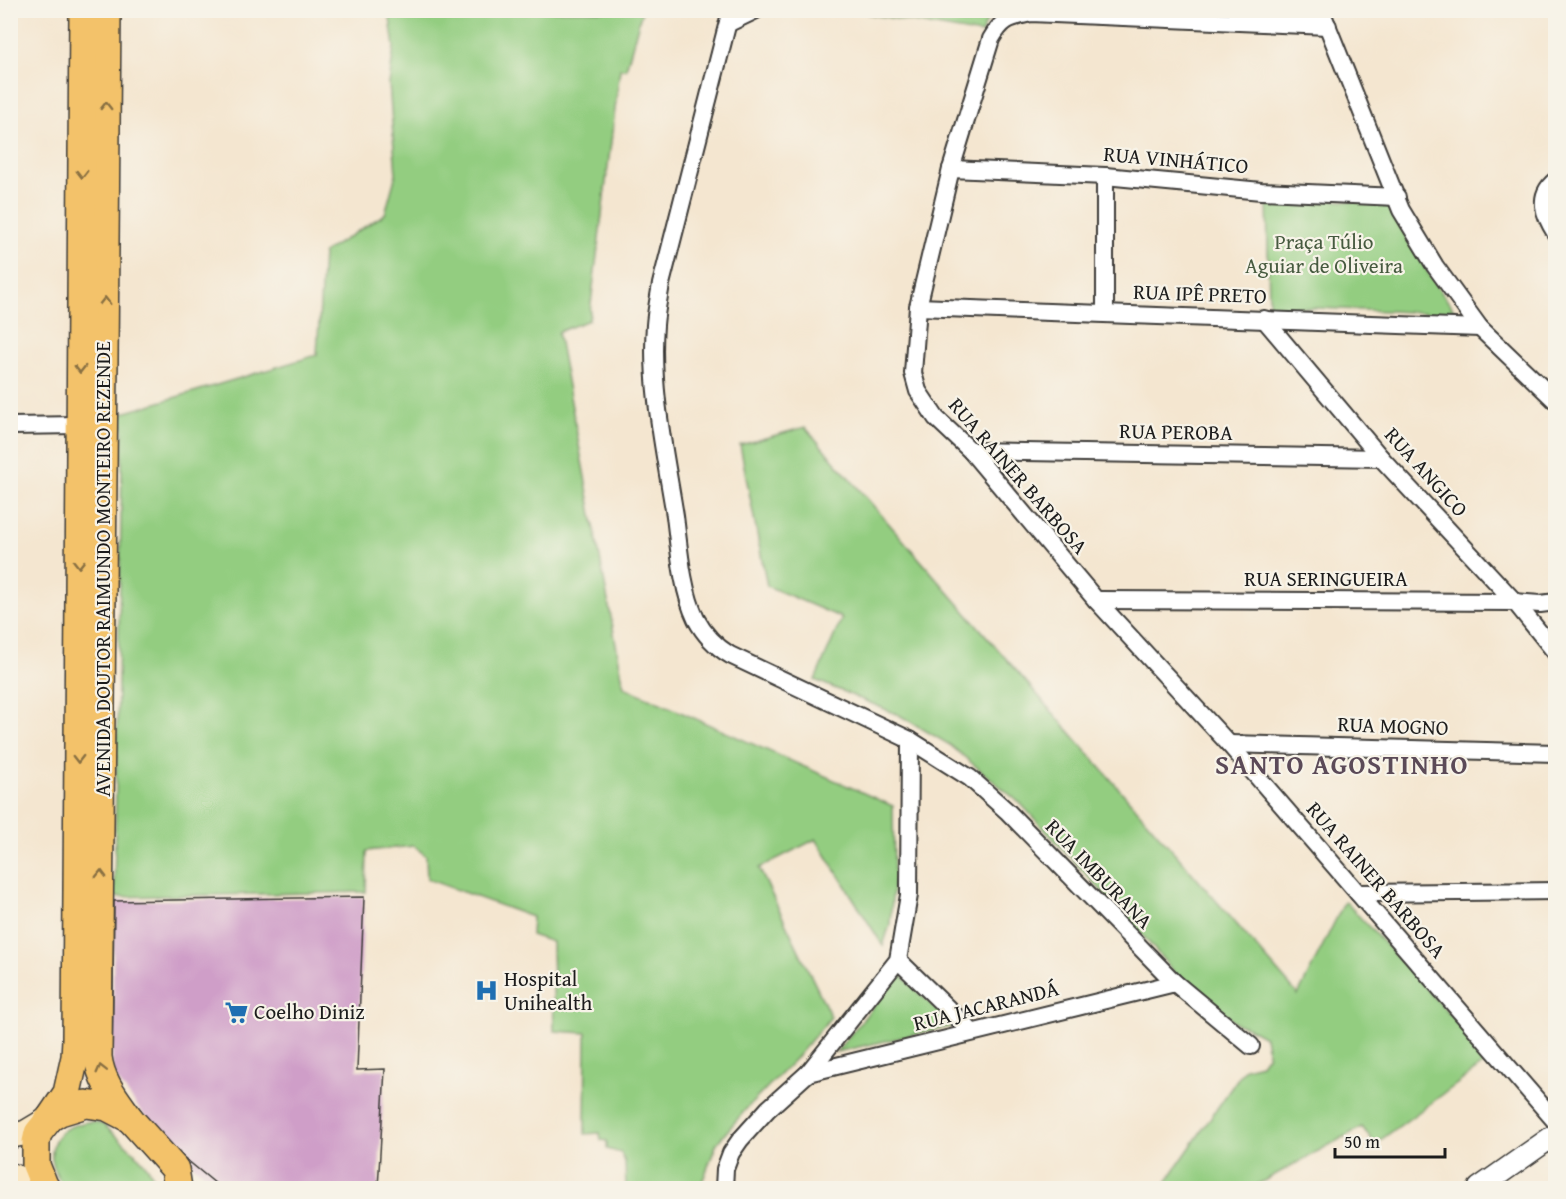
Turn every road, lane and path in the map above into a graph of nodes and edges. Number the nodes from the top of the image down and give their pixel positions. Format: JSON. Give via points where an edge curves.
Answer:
{"nodes":[{"id":1,"x":83,"y":10,"type":"edge"},
{"id":2,"x":107,"y":10,"type":"edge"},
{"id":3,"x":756,"y":10,"type":"edge"},
{"id":4,"x":1321,"y":10,"type":"edge"},
{"id":5,"x":730,"y":17,"type":"edge"},
{"id":6,"x":1328,"y":26,"type":"junction"},
{"id":7,"x":951,"y":169,"type":"junction"},
{"id":8,"x":1105,"y":176,"type":"junction"},
{"id":9,"x":1556,"y":180,"type":"edge"},
{"id":10,"x":1397,"y":197,"type":"junction"},
{"id":11,"x":1556,"y":234,"type":"edge"},
{"id":12,"x":918,"y":307,"type":"junction"},
{"id":13,"x":1105,"y":313,"type":"junction"},
{"id":14,"x":1264,"y":320,"type":"junction"},
{"id":15,"x":1480,"y":328,"type":"junction"},
{"id":16,"x":1556,"y":401,"type":"edge"},
{"id":17,"x":80,"y":425,"type":"junction"},
{"id":18,"x":10,"y":426,"type":"edge"},
{"id":19,"x":971,"y":452,"type":"junction"},
{"id":20,"x":1381,"y":458,"type":"junction"},
{"id":21,"x":1096,"y":600,"type":"junction"},
{"id":22,"x":1515,"y":602,"type":"junction"},
{"id":23,"x":1556,"y":602,"type":"edge"},
{"id":24,"x":1556,"y":653,"type":"edge"},
{"id":25,"x":910,"y":740,"type":"junction"},
{"id":26,"x":1229,"y":744,"type":"junction"},
{"id":27,"x":1556,"y":753,"type":"edge"},
{"id":28,"x":1556,"y":891,"type":"edge"},
{"id":29,"x":1358,"y":893,"type":"junction"},
{"id":30,"x":898,"y":960,"type":"junction"},
{"id":31,"x":1175,"y":983,"type":"junction"},
{"id":32,"x":972,"y":1032,"type":"junction"},
{"id":33,"x":1251,"y":1046,"type":"dead end"},
{"id":34,"x":808,"y":1072,"type":"junction"},
{"id":35,"x":50,"y":1118,"type":"junction"},
{"id":36,"x":130,"y":1119,"type":"junction"},
{"id":37,"x":1556,"y":1122,"type":"edge"},
{"id":38,"x":1556,"y":1134,"type":"edge"},
{"id":39,"x":10,"y":1136,"type":"edge"},
{"id":40,"x":10,"y":1175,"type":"edge"},
{"id":41,"x":176,"y":1179,"type":"edge"},
{"id":42,"x":41,"y":1188,"type":"edge"},
{"id":43,"x":46,"y":1188,"type":"edge"},
{"id":44,"x":194,"y":1188,"type":"edge"},
{"id":45,"x":724,"y":1188,"type":"edge"},
{"id":46,"x":1479,"y":1188,"type":"edge"}],
"edges":[{"from":1,"to":17,"type":"main road","name":"AVENIDA DOUTOR RAIMUNDO MONTEIRO REZENDE","one_way":true},
{"from":36,"to":2,"type":"main road","name":"AVENIDA DOUTOR RAIMUNDO MONTEIRO REZENDE","one_way":true,"via":[[109,1090],[98,1057]]},
{"from":3,"to":5,"type":"street"},
{"from":4,"to":6,"type":"street"},
{"from":5,"to":25,"type":"street","name":"RUA IMBURANA","via":[[655,324],[658,404],[684,577],[695,617],[716,647]]},
{"from":6,"to":7,"type":"street","name":"RUA RAINER BARBOSA","via":[[1032,13],[1008,20],[999,25],[991,39]]},
{"from":6,"to":10,"type":"street"},
{"from":7,"to":8,"type":"street","name":"RUA VINHÁTICO"},
{"from":7,"to":12,"type":"street","name":"RUA RAINER BARBOSA"},
{"from":8,"to":10,"type":"street","name":"RUA VINHÁTICO","via":[[1261,191]]},
{"from":8,"to":13,"type":"street"},
{"from":9,"to":11,"type":"street","via":[[1544,196],[1544,209]]},
{"from":10,"to":15,"type":"street","via":[[1419,240]]},
{"from":12,"to":13,"type":"street","name":"RUA IPÊ PRETO"},
{"from":12,"to":19,"type":"street","name":"RUA RAINER BARBOSA","via":[[913,373],[918,391],[936,418]]},
{"from":13,"to":14,"type":"street","name":"RUA IPÊ PRETO"},
{"from":14,"to":15,"type":"street","name":"RUA IPÊ PRETO"},
{"from":14,"to":20,"type":"street","name":"RUA ANGICO"},
{"from":15,"to":16,"type":"street"},
{"from":17,"to":18,"type":"street"},
{"from":17,"to":35,"type":"main road","name":"AVENIDA DOUTOR RAIMUNDO MONTEIRO REZENDE","one_way":true,"via":[[75,1057],[67,1093]]},
{"from":19,"to":20,"type":"street","name":"RUA PEROBA"},
{"from":19,"to":21,"type":"street","name":"RUA RAINER BARBOSA"},
{"from":20,"to":22,"type":"street","name":"RUA ANGICO"},
{"from":21,"to":22,"type":"street","name":"RUA SERINGUEIRA"},
{"from":21,"to":26,"type":"street","name":"RUA RAINER BARBOSA"},
{"from":22,"to":23,"type":"street","name":"RUA SERINGUEIRA"},
{"from":22,"to":24,"type":"street","name":"RUA ANGICO"},
{"from":25,"to":30,"type":"street","via":[[909,895]]},
{"from":25,"to":31,"type":"street","name":"RUA IMBURANA","via":[[970,778],[1007,811]]},
{"from":26,"to":27,"type":"street","name":"RUA MOGNO"},
{"from":26,"to":29,"type":"street","name":"RUA RAINER BARBOSA"},
{"from":28,"to":29,"type":"street"},
{"from":29,"to":37,"type":"street","name":"RUA RAINER BARBOSA"},
{"from":30,"to":32,"type":"street"},
{"from":30,"to":34,"type":"street"},
{"from":31,"to":32,"type":"street","name":"RUA JACARANDÁ"},
{"from":31,"to":33,"type":"street","name":"RUA IMBURANA"},
{"from":32,"to":34,"type":"street","name":"RUA JACARANDÁ"},
{"from":34,"to":45,"type":"street","via":[[740,1140],[725,1169]]},
{"from":35,"to":36,"type":"main road","via":[[86,1104],[107,1107]]},
{"from":35,"to":39,"type":"main road","via":[[25,1133]]},
{"from":35,"to":43,"type":"main road","name":"AVENIDA DOUTOR RAIMUNDO MONTEIRO REZENDE","via":[[36,1142],[36,1165]]},
{"from":36,"to":41,"type":"main road","name":"AVENIDA DOUTOR RAIMUNDO MONTEIRO REZENDE"},
{"from":38,"to":46,"type":"street"},
{"from":40,"to":42,"type":"main road"},
{"from":41,"to":44,"type":"main road"}]}
